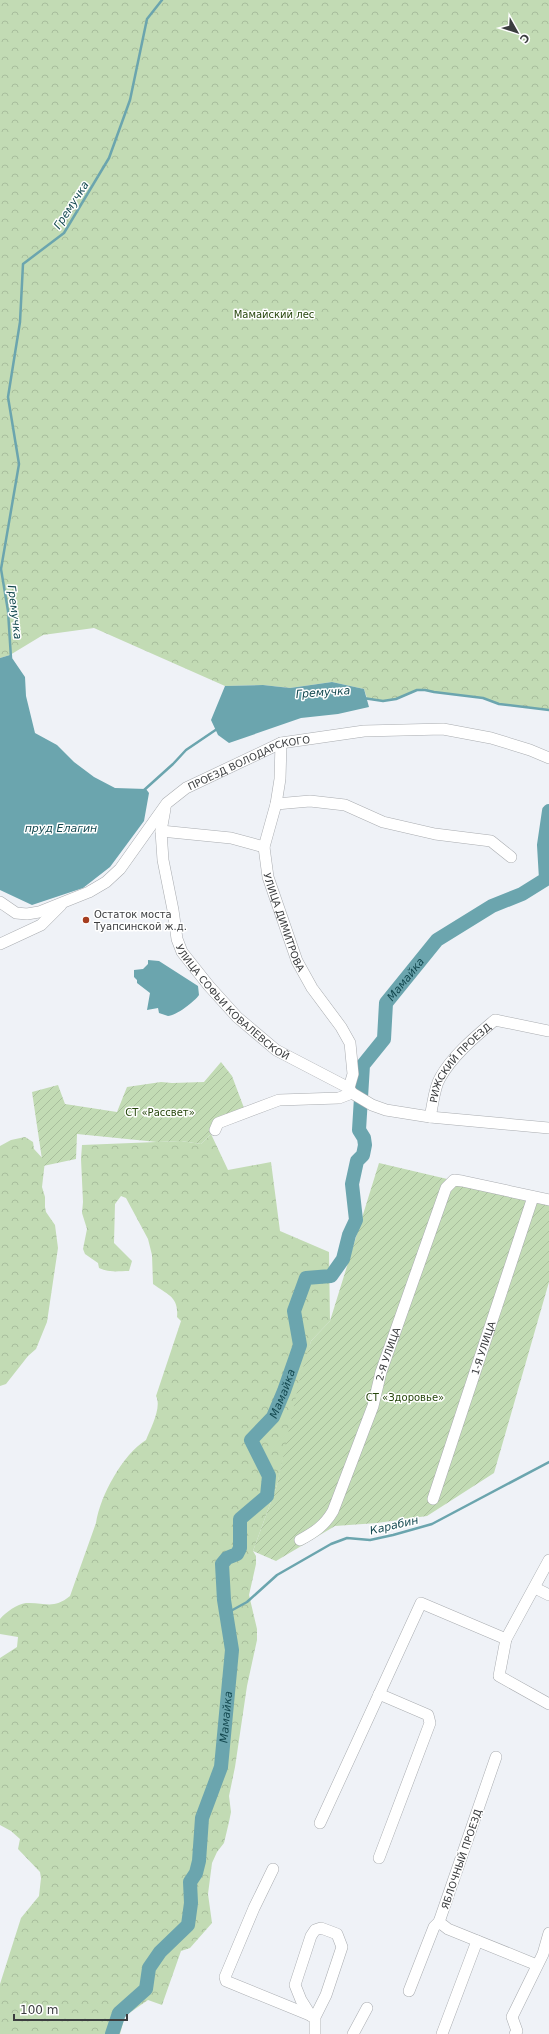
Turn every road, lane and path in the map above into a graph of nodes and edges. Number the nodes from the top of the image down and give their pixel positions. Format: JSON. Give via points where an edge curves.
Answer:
{"nodes":[{"id":1,"x":281,"y":743,"type":"junction"},
{"id":2,"x":549,"y":758,"type":"edge"},
{"id":3,"x":167,"y":803,"type":"junction"},
{"id":4,"x":276,"y":804,"type":"junction"},
{"id":5,"x":161,"y":831,"type":"junction"},
{"id":6,"x":264,"y":847,"type":"junction"},
{"id":7,"x":511,"y":857,"type":"dead end"},
{"id":8,"x":0,"y":902,"type":"edge"},
{"id":9,"x":62,"y":903,"type":"junction"},
{"id":10,"x":0,"y":944,"type":"edge"},
{"id":11,"x":549,"y":1031,"type":"edge"},
{"id":12,"x":352,"y":1092,"type":"junction"},
{"id":13,"x":430,"y":1117,"type":"junction"},
{"id":14,"x":549,"y":1128,"type":"edge"},
{"id":15,"x":216,"y":1130,"type":"dead end"},
{"id":16,"x":533,"y":1197,"type":"junction"},
{"id":17,"x":549,"y":1200,"type":"edge"},
{"id":18,"x":433,"y":1499,"type":"dead end"},
{"id":19,"x":300,"y":1540,"type":"dead end"},
{"id":20,"x":549,"y":1560,"type":"edge"},
{"id":21,"x":535,"y":1588,"type":"junction"},
{"id":22,"x":549,"y":1595,"type":"edge"},
{"id":23,"x":506,"y":1639,"type":"junction"},
{"id":24,"x":379,"y":1694,"type":"junction"},
{"id":25,"x":549,"y":1704,"type":"edge"},
{"id":26,"x":496,"y":1757,"type":"dead end"},
{"id":27,"x":320,"y":1823,"type":"dead end"},
{"id":28,"x":378,"y":1858,"type":"dead end"},
{"id":29,"x":274,"y":1869,"type":"dead end"},
{"id":30,"x":439,"y":1922,"type":"junction"},
{"id":31,"x":549,"y":1933,"type":"edge"},
{"id":32,"x":477,"y":1941,"type":"junction"},
{"id":33,"x":546,"y":1955,"type":"edge"},
{"id":34,"x":537,"y":1965,"type":"junction"},
{"id":35,"x":409,"y":1991,"type":"dead end"},
{"id":36,"x":367,"y":2008,"type":"dead end"},
{"id":37,"x":313,"y":2017,"type":"junction"},
{"id":38,"x":315,"y":2034,"type":"edge"},
{"id":39,"x":353,"y":2034,"type":"edge"},
{"id":40,"x":442,"y":2034,"type":"edge"},
{"id":41,"x":516,"y":2034,"type":"edge"}],
"edges":[{"from":1,"to":2,"type":"street","name":"ПРОЕЗД ВОЛОДАРСКОГО","via":[[364,732],[443,729],[491,738]]},
{"from":1,"to":3,"type":"street","name":"ПРОЕЗД ВОЛОДАРСКОГО","via":[[186,788]]},
{"from":1,"to":4,"type":"street","name":"УЛИЦА ДИМИТРОВА"},
{"from":3,"to":5,"type":"street","name":"УЛИЦА СОФЬИ КОВАЛЕВСКОЙ"},
{"from":3,"to":9,"type":"street","name":"ПРОЕЗД ВОЛОДАРСКОГО","via":[[120,869],[100,886]]},
{"from":4,"to":6,"type":"street","name":"УЛИЦА ДИМИТРОВА"},
{"from":4,"to":7,"type":"street","via":[[310,801],[345,805],[383,822],[435,834],[491,841]]},
{"from":5,"to":6,"type":"street","via":[[231,838]]},
{"from":5,"to":12,"type":"street","name":"УЛИЦА СОФЬИ КОВАЛЕВСКОЙ","via":[[162,860],[177,940],[182,952],[237,1017],[276,1050]]},
{"from":6,"to":12,"type":"street","name":"УЛИЦА ДИМИТРОВА","via":[[268,877],[297,961],[312,988],[350,1043]]},
{"from":8,"to":9,"type":"street","name":"ПРОЕЗД ВОЛОДАРСКОГО","via":[[16,913],[27,914]]},
{"from":9,"to":10,"type":"street","via":[[41,925]]},
{"from":11,"to":13,"type":"street","name":"РИЖСКИЙ ПРОЕЗД","via":[[495,1020],[466,1047],[439,1079]]},
{"from":12,"to":13,"type":"street","name":"УЛИЦА СОФЬИ КОВАЛЕВСКОЙ","via":[[372,1105],[386,1110]]},
{"from":12,"to":15,"type":"street","via":[[339,1098],[279,1100],[218,1123]]},
{"from":13,"to":14,"type":"street","name":"УЛИЦА СОФЬИ КОВАЛЕВСКОЙ"},
{"from":16,"to":17,"type":"street"},
{"from":16,"to":18,"type":"street","name":"1-Я УЛИЦА"},
{"from":16,"to":19,"type":"street","name":"2-Я УЛИЦА","via":[[454,1180],[446,1188],[381,1372],[373,1406],[333,1511],[327,1522]]},
{"from":20,"to":21,"type":"street"},
{"from":21,"to":22,"type":"street"},
{"from":21,"to":23,"type":"street"},
{"from":23,"to":24,"type":"street","via":[[421,1603]]},
{"from":23,"to":25,"type":"street","via":[[499,1676]]},
{"from":24,"to":27,"type":"street"},
{"from":24,"to":28,"type":"street","via":[[428,1715],[430,1723]]},
{"from":26,"to":30,"type":"street","name":"ЯБЛОЧНЫЙ ПРОЕЗД"},
{"from":29,"to":37,"type":"street","via":[[254,1908],[225,1977],[226,1981]]},
{"from":30,"to":32,"type":"street","name":"ЯБЛОЧНЫЙ ПРОЕЗД","via":[[448,1929]]},
{"from":30,"to":35,"type":"street","via":[[434,1927]]},
{"from":31,"to":33,"type":"street"},
{"from":32,"to":34,"type":"street","name":"ЯБЛОЧНЫЙ ПРОЕЗД"},
{"from":32,"to":40,"type":"street"},
{"from":33,"to":34,"type":"street"},
{"from":34,"to":41,"type":"street","via":[[512,2017]]},
{"from":36,"to":39,"type":"street"},
{"from":37,"to":37,"type":"street","via":[[301,2000],[295,1985],[311,1936],[314,1930],[321,1928],[337,1934],[342,1947],[326,1995]]},
{"from":37,"to":38,"type":"street"}]}
